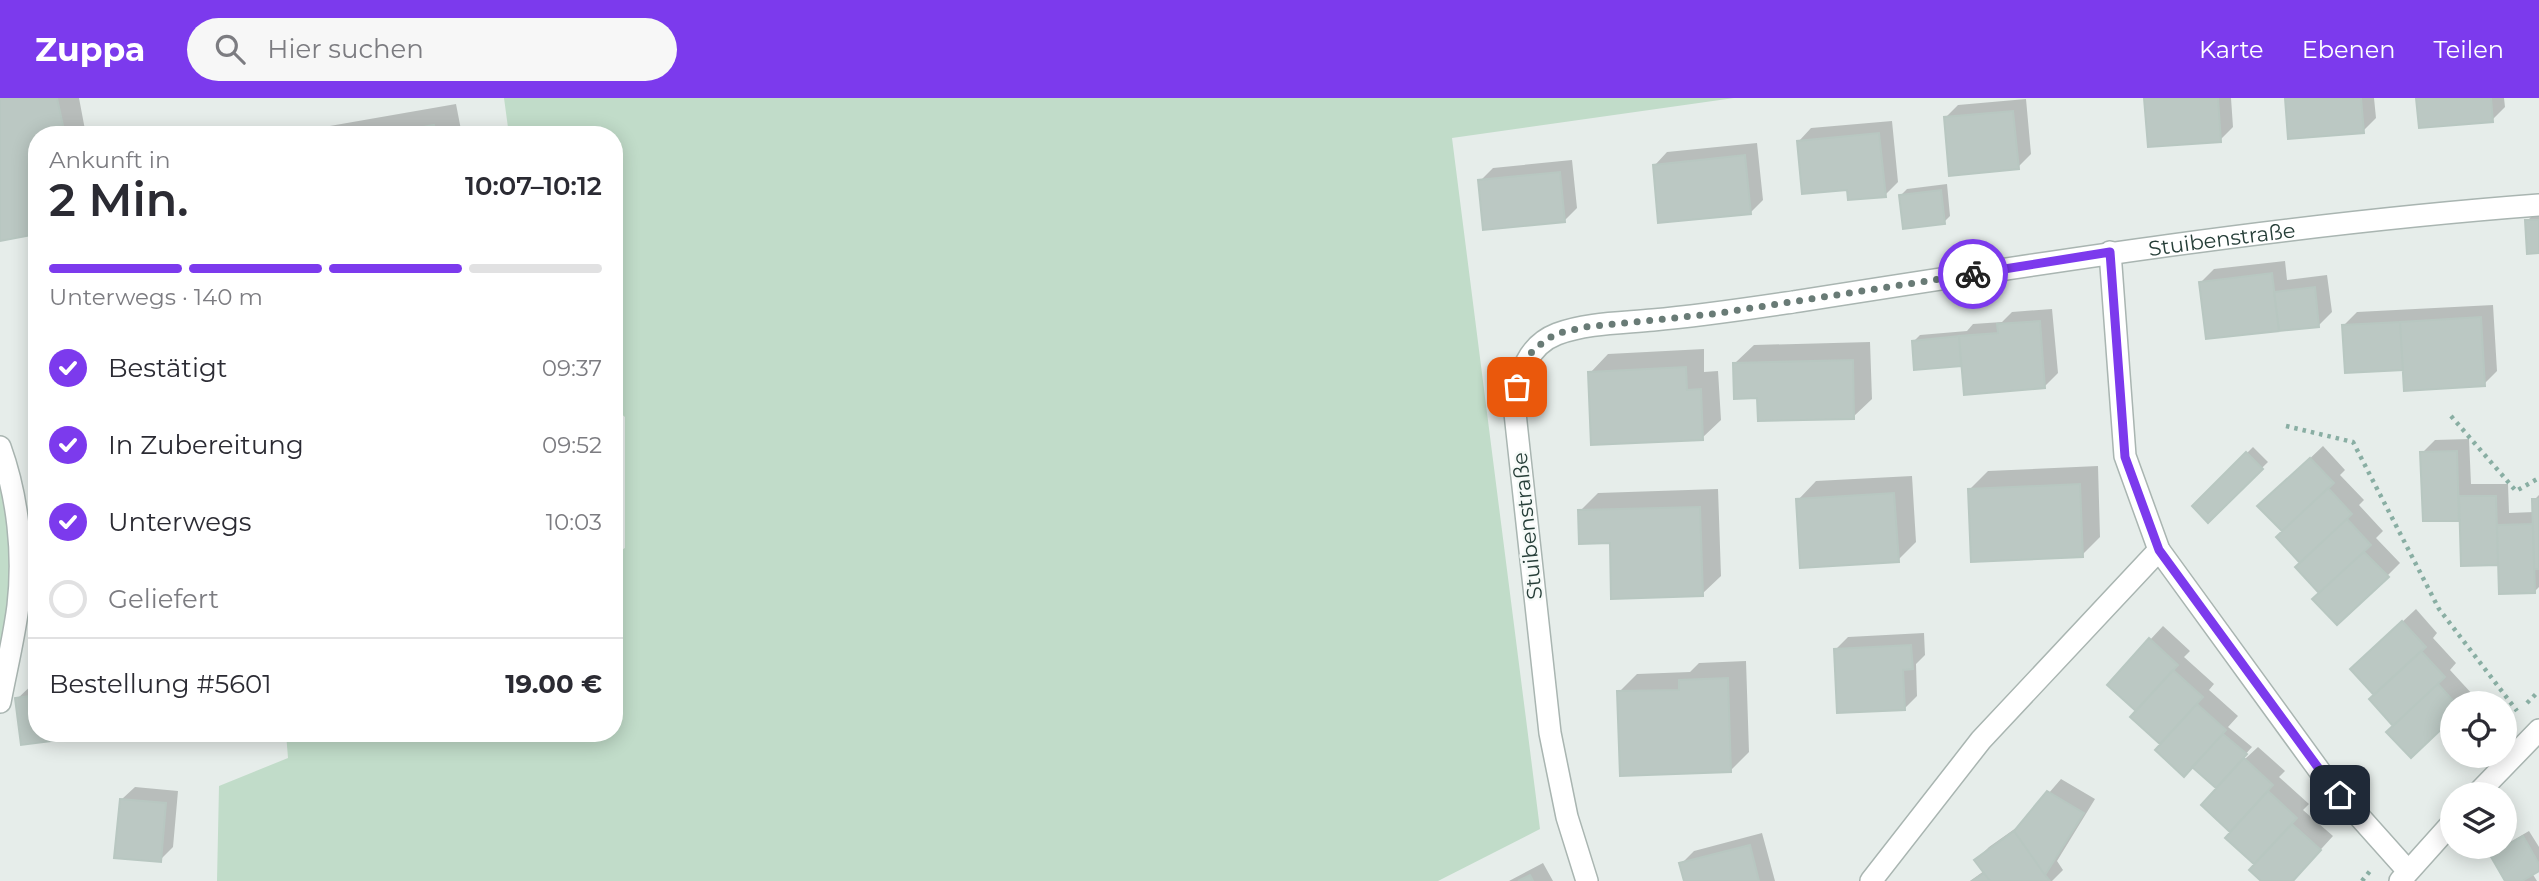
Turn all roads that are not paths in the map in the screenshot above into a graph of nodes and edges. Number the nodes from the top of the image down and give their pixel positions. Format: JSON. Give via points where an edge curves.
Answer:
{"nodes":[{"id":1,"x":2539,"y":205,"type":"edge"},
{"id":2,"x":2110,"y":252,"type":"junction"},
{"id":3,"x":0,"y":447,"type":"edge"},
{"id":4,"x":2159,"y":550,"type":"junction"},
{"id":5,"x":0,"y":702,"type":"edge"},
{"id":6,"x":2537,"y":732,"type":"edge"},
{"id":7,"x":2489,"y":782,"type":"edge"},
{"id":8,"x":2440,"y":836,"type":"edge"},
{"id":9,"x":2404,"y":876,"type":"edge"},
{"id":10,"x":1587,"y":881,"type":"edge"},
{"id":11,"x":1871,"y":881,"type":"edge"}],
"edges":[{"from":1,"to":2,"type":"street","name":"Stuibenstraße","via":[[2411,215]]},
{"from":2,"to":4,"type":"street","via":[[2125,457]]},
{"from":2,"to":10,"type":"street","name":"Stuibenstraße","via":[[1713,314],[1585,327],[1555,334],[1533,350],[1521,370],[1514,404],[1550,733],[1567,817]]},
{"from":3,"to":5,"type":"street","via":[[16,507],[19,557],[18,606]]},
{"from":4,"to":9,"type":"street","via":[[2325,777]]},
{"from":4,"to":11,"type":"street","via":[[1981,740]]},
{"from":6,"to":7,"type":"street"},
{"from":8,"to":9,"type":"street"}]}
